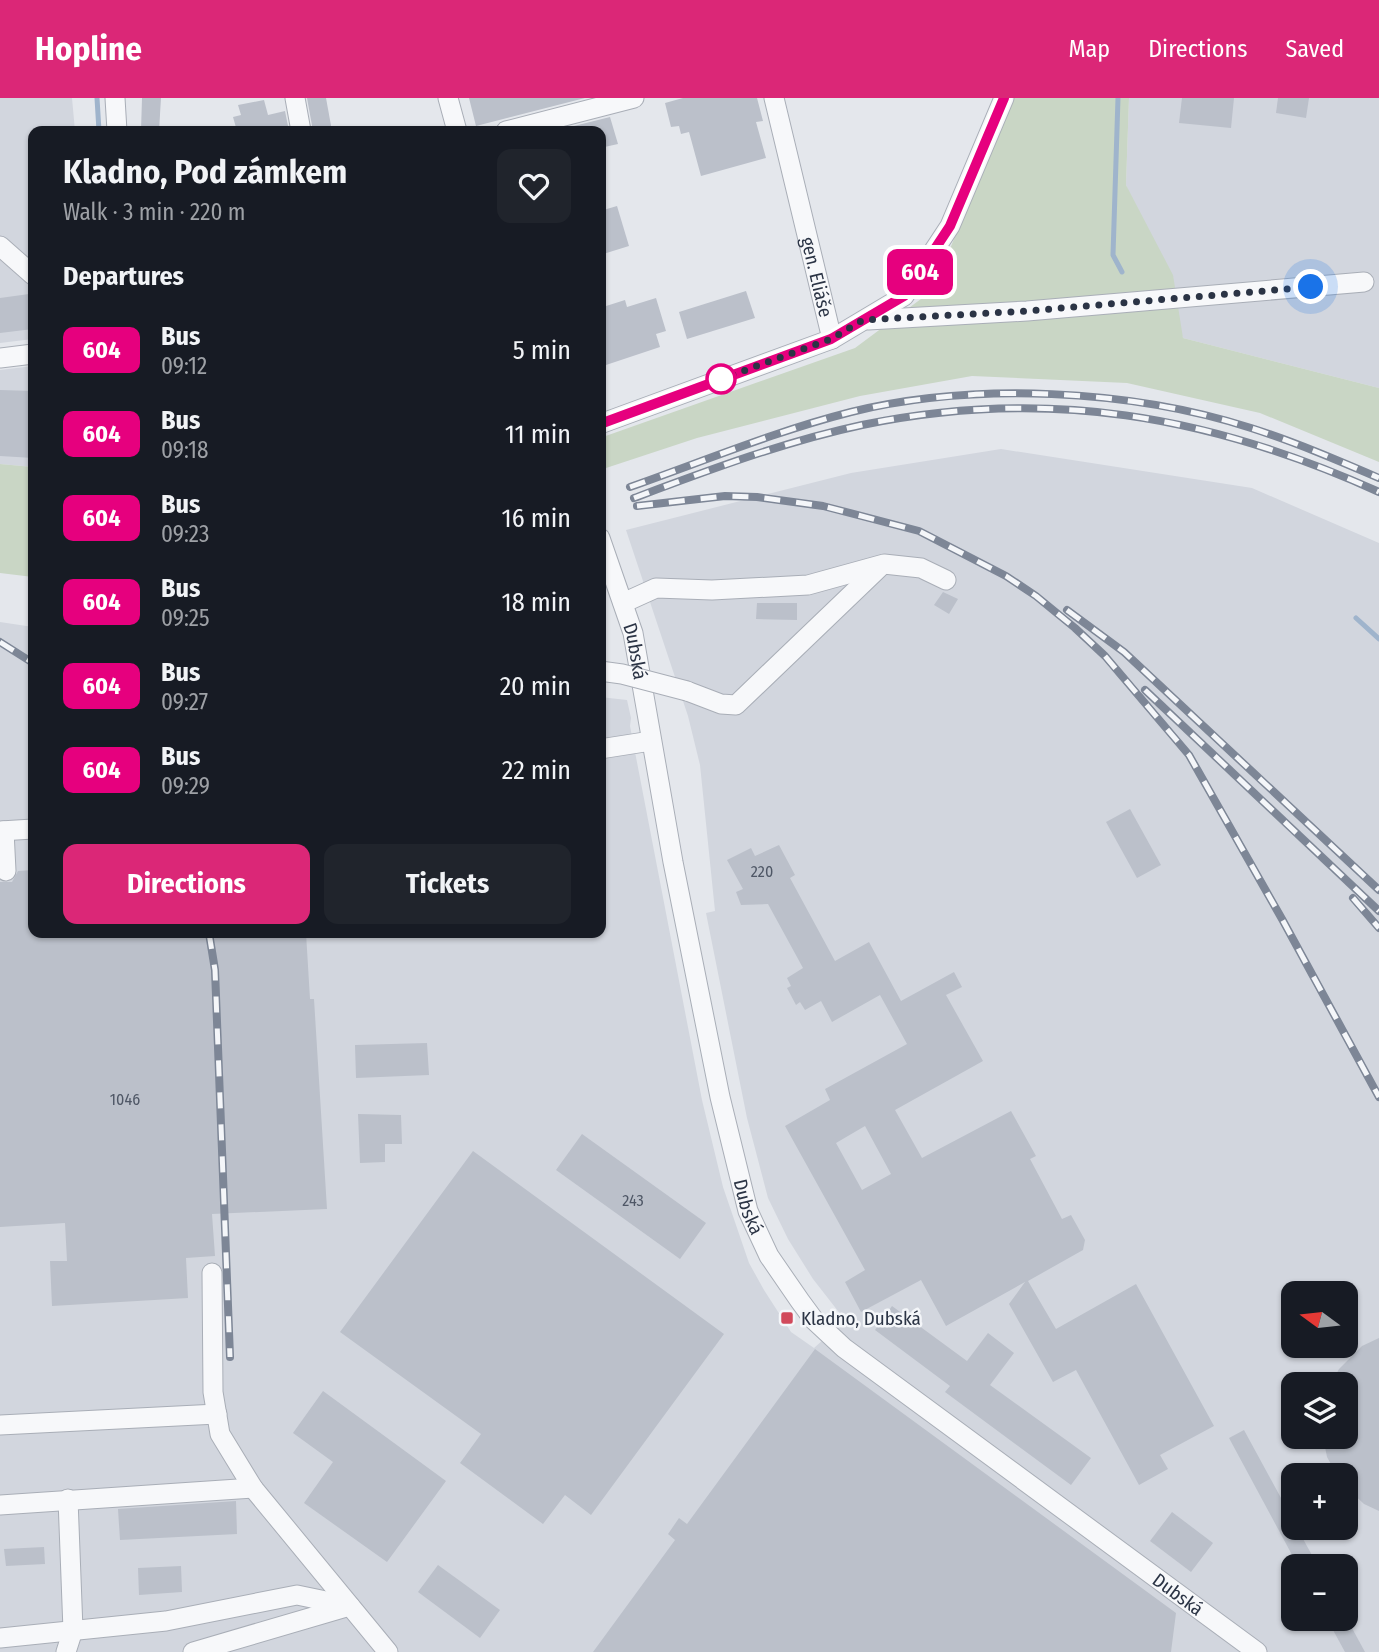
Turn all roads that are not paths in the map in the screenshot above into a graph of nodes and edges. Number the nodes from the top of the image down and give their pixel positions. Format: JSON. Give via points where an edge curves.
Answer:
{"nodes":[{"id":1,"x":115,"y":98,"type":"edge"},
{"id":2,"x":295,"y":98,"type":"edge"},
{"id":3,"x":449,"y":98,"type":"edge"},
{"id":4,"x":634,"y":98,"type":"edge"},
{"id":5,"x":774,"y":98,"type":"edge"},
{"id":6,"x":1004,"y":98,"type":"edge"},
{"id":7,"x":117,"y":126,"type":"edge"},
{"id":8,"x":300,"y":126,"type":"edge"},
{"id":9,"x":456,"y":126,"type":"edge"},
{"id":10,"x":525,"y":126,"type":"edge"},
{"id":11,"x":0,"y":246,"type":"edge"},
{"id":12,"x":28,"y":271,"type":"edge"},
{"id":13,"x":1364,"y":282,"type":"dead end"},
{"id":14,"x":863,"y":320,"type":"junction"},
{"id":15,"x":831,"y":339,"type":"junction"},
{"id":16,"x":28,"y":355,"type":"edge"},
{"id":17,"x":0,"y":358,"type":"edge"},
{"id":18,"x":606,"y":422,"type":"edge"},
{"id":19,"x":606,"y":555,"type":"edge"},
{"id":20,"x":884,"y":564,"type":"junction"},
{"id":21,"x":946,"y":580,"type":"dead end"},
{"id":22,"x":623,"y":603,"type":"junction"},
{"id":23,"x":606,"y":672,"type":"edge"},
{"id":24,"x":651,"y":741,"type":"junction"},
{"id":25,"x":606,"y":748,"type":"edge"},
{"id":26,"x":28,"y":829,"type":"edge"},
{"id":27,"x":2,"y":831,"type":"edge"},
{"id":28,"x":6,"y":872,"type":"dead end"},
{"id":29,"x":212,"y":1273,"type":"dead end"},
{"id":30,"x":216,"y":1415,"type":"junction"},
{"id":31,"x":0,"y":1425,"type":"edge"},
{"id":32,"x":253,"y":1488,"type":"junction"},
{"id":33,"x":68,"y":1499,"type":"junction"},
{"id":34,"x":0,"y":1505,"type":"edge"},
{"id":35,"x":350,"y":1606,"type":"junction"},
{"id":36,"x":73,"y":1630,"type":"junction"},
{"id":37,"x":0,"y":1638,"type":"edge"},
{"id":38,"x":66,"y":1652,"type":"edge"},
{"id":39,"x":193,"y":1652,"type":"edge"},
{"id":40,"x":388,"y":1652,"type":"edge"},
{"id":41,"x":1257,"y":1652,"type":"edge"}],
"edges":[{"from":1,"to":7,"type":"street"},
{"from":2,"to":8,"type":"street"},
{"from":3,"to":9,"type":"street"},
{"from":4,"to":10,"type":"street"},
{"from":5,"to":15,"type":"street","name":"gen. Eliáše"},
{"from":6,"to":14,"type":"street","via":[[950,226],[904,296]]},
{"from":11,"to":12,"type":"street"},
{"from":13,"to":14,"type":"street"},
{"from":14,"to":15,"type":"street"},
{"from":15,"to":18,"type":"street","name":"gen. Eliáše"},
{"from":16,"to":17,"type":"street"},
{"from":19,"to":22,"type":"street","name":"Dubská"},
{"from":20,"to":21,"type":"street","via":[[921,568]]},
{"from":20,"to":22,"type":"street","via":[[808,585],[656,588]]},
{"from":20,"to":23,"type":"street","bridge":true,"via":[[736,705]]},
{"from":22,"to":24,"type":"street","name":"Dubská","via":[[633,634]]},
{"from":24,"to":25,"type":"street"},
{"from":24,"to":41,"type":"street","name":"Dubská","via":[[720,1097],[748,1211],[769,1256],[814,1320],[844,1348]]},
{"from":26,"to":27,"type":"street"},
{"from":27,"to":28,"type":"street"},
{"from":29,"to":30,"type":"street"},
{"from":30,"to":31,"type":"street"},
{"from":30,"to":32,"type":"street","via":[[220,1434]]},
{"from":32,"to":33,"type":"street"},
{"from":32,"to":35,"type":"street"},
{"from":33,"to":34,"type":"street"},
{"from":33,"to":36,"type":"street"},
{"from":35,"to":36,"type":"street","via":[[297,1595],[166,1621]]},
{"from":35,"to":39,"type":"street"},
{"from":35,"to":40,"type":"street"},
{"from":36,"to":37,"type":"street"},
{"from":36,"to":38,"type":"street"}]}
